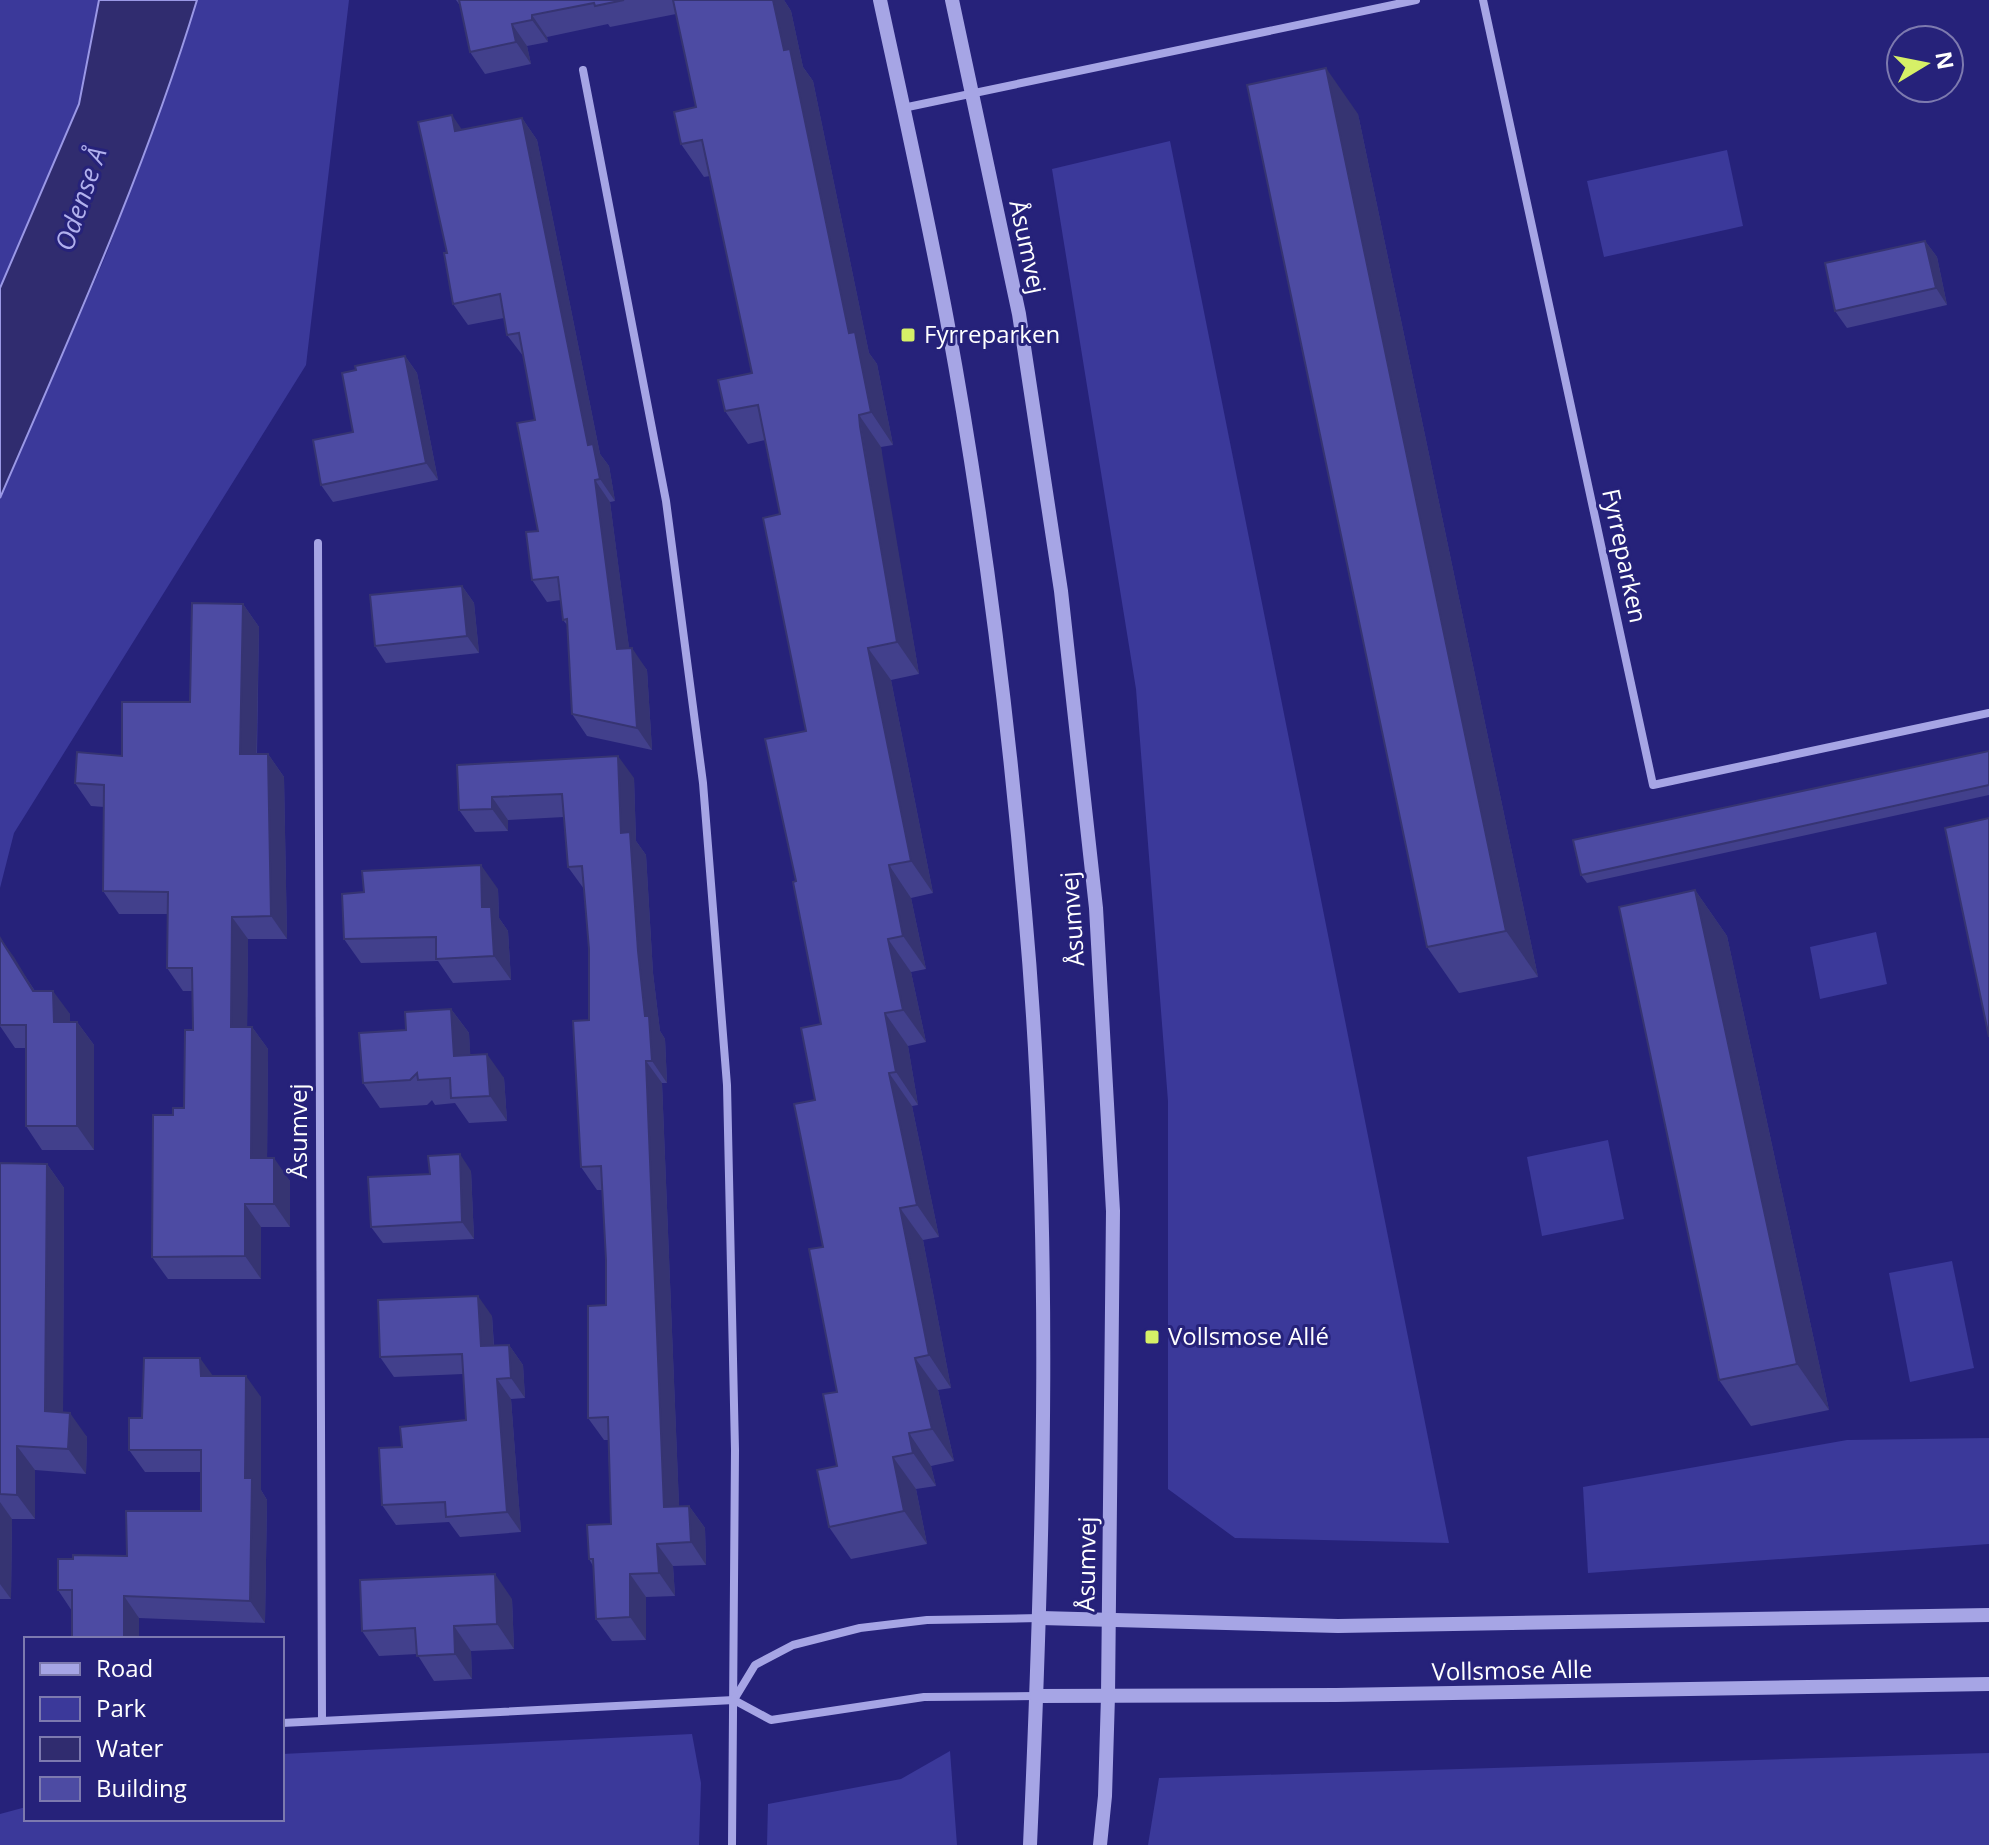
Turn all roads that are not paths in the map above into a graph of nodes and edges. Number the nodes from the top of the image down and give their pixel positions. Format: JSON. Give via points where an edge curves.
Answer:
{"nodes":[{"id":1,"x":880,"y":0,"type":"edge"},
{"id":2,"x":952,"y":0,"type":"edge"},
{"id":3,"x":1416,"y":0,"type":"edge"},
{"id":4,"x":1483,"y":0,"type":"edge"},
{"id":5,"x":583,"y":70,"type":"dead end"},
{"id":6,"x":972,"y":94,"type":"junction"},
{"id":7,"x":903,"y":108,"type":"junction"},
{"id":8,"x":318,"y":543,"type":"dead end"},
{"id":9,"x":1989,"y":713,"type":"edge"},
{"id":10,"x":1989,"y":1615,"type":"edge"},
{"id":11,"x":1041,"y":1618,"type":"junction"},
{"id":12,"x":1108,"y":1620,"type":"junction"},
{"id":13,"x":1989,"y":1684,"type":"edge"},
{"id":14,"x":1037,"y":1696,"type":"junction"},
{"id":15,"x":1108,"y":1696,"type":"junction"},
{"id":16,"x":734,"y":1700,"type":"junction"},
{"id":17,"x":322,"y":1719,"type":"junction"},
{"id":18,"x":284,"y":1723,"type":"edge"},
{"id":19,"x":732,"y":1845,"type":"edge"},
{"id":20,"x":1030,"y":1845,"type":"edge"},
{"id":21,"x":1100,"y":1845,"type":"edge"}],
"edges":[{"from":1,"to":7,"type":"street","name":"Åsumvej"},
{"from":2,"to":6,"type":"street","name":"Åsumvej"},
{"from":3,"to":6,"type":"street"},
{"from":4,"to":9,"type":"street","name":"Fyrreparken","via":[[1653,785]]},
{"from":5,"to":16,"type":"street","via":[[666,501],[703,783],[727,1085]]},
{"from":6,"to":7,"type":"street"},
{"from":6,"to":12,"type":"street","name":"Åsumvej","via":[[1019,314],[1061,591],[1096,908],[1113,1211]]},
{"from":7,"to":11,"type":"street","name":"Åsumvej","via":[[947,321],[990,595],[1025,914],[1041,1191]]},
{"from":8,"to":17,"type":"street","name":"Åsumvej"},
{"from":10,"to":12,"type":"street","name":"Vollsmose Alle","via":[[1338,1626]]},
{"from":11,"to":12,"type":"street","name":"Vollsmose Alle"},
{"from":11,"to":14,"type":"street","name":"Åsumvej"},
{"from":11,"to":16,"type":"street","name":"Åsumvej","via":[[927,1620],[860,1628],[793,1645],[755,1665]]},
{"from":12,"to":15,"type":"street","name":"Åsumvej"},
{"from":13,"to":15,"type":"street","name":"Vollsmose Alle"},
{"from":14,"to":15,"type":"street","name":"Vollsmose Alle"},
{"from":14,"to":16,"type":"street","via":[[924,1697],[771,1720]]},
{"from":14,"to":20,"type":"street","name":"Åsumvej"},
{"from":15,"to":21,"type":"street","name":"Åsumvej"},
{"from":16,"to":17,"type":"street"},
{"from":16,"to":19,"type":"street"},
{"from":17,"to":18,"type":"street"}]}
